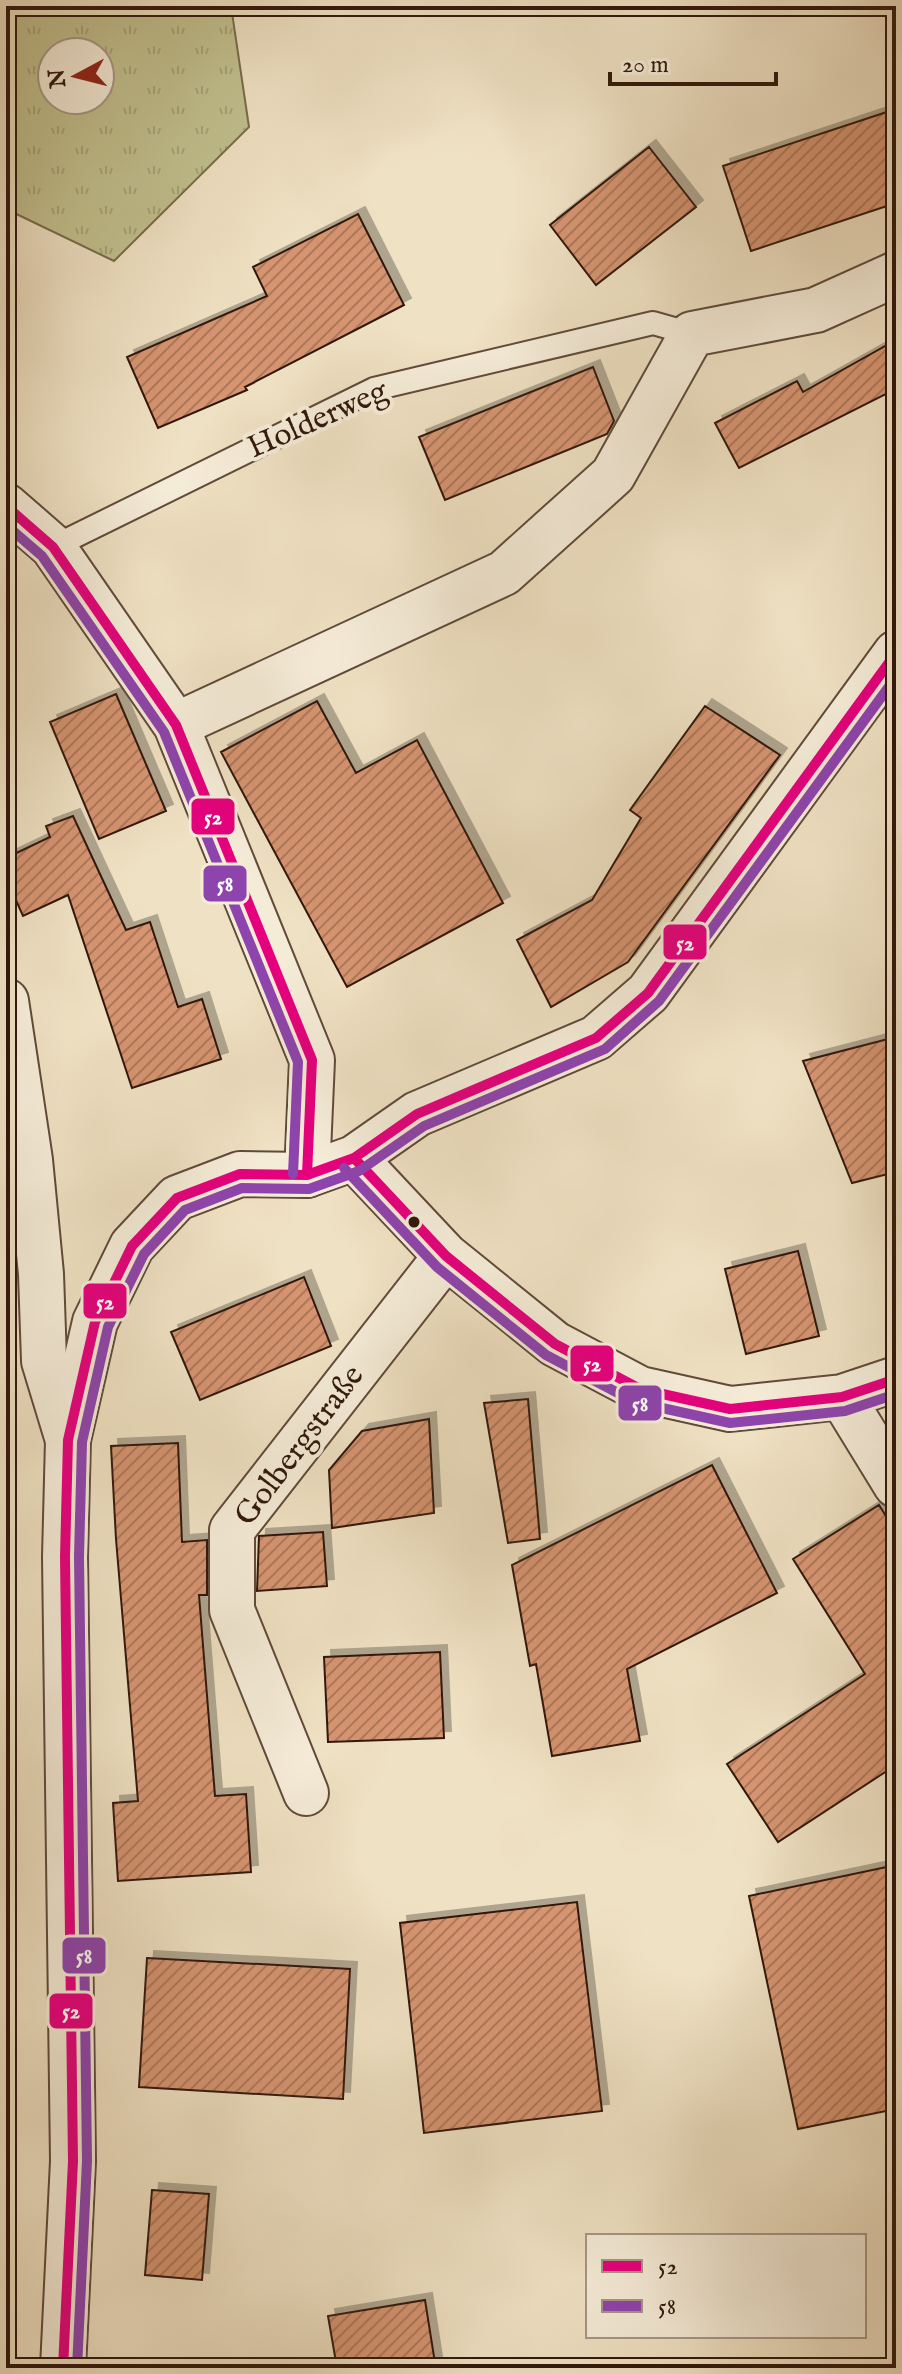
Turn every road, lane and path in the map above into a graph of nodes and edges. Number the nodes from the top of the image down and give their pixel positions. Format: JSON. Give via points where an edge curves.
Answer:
{"nodes":[{"id":1,"x":896,"y":274,"type":"edge"},
{"id":2,"x":692,"y":334,"type":"junction"},
{"id":3,"x":6,"y":506,"type":"edge"},
{"id":4,"x":53,"y":547,"type":"junction"},
{"id":5,"x":896,"y":653,"type":"edge"},
{"id":6,"x":176,"y":725,"type":"junction"},
{"id":7,"x":6,"y":1001,"type":"edge"},
{"id":8,"x":354,"y":1158,"type":"junction"},
{"id":9,"x":307,"y":1175,"type":"junction"},
{"id":10,"x":446,"y":1256,"type":"junction"},
{"id":11,"x":896,"y":1379,"type":"edge"},
{"id":12,"x":842,"y":1397,"type":"junction"},
{"id":13,"x":68,"y":1440,"type":"junction"},
{"id":14,"x":896,"y":1485,"type":"edge"},
{"id":15,"x":306,"y":1793,"type":"dead end"},
{"id":16,"x":63,"y":2368,"type":"edge"}],
"edges":[{"from":1,"to":2,"type":"street","name":"Holderweg","via":[[816,310]]},
{"from":2,"to":4,"type":"lane","name":"Holderweg","via":[[653,323],[374,389]]},
{"from":2,"to":6,"type":"street","via":[[613,475],[504,573]]},
{"from":3,"to":4,"type":"street"},
{"from":4,"to":6,"type":"street"},
{"from":5,"to":8,"type":"street","via":[[648,993],[596,1038],[417,1114]]},
{"from":6,"to":9,"type":"street","via":[[312,1060]]},
{"from":7,"to":13,"type":"street","via":[[30,1160],[44,1361]]},
{"from":8,"to":9,"type":"street"},
{"from":8,"to":10,"type":"street"},
{"from":9,"to":13,"type":"street","via":[[240,1174],[177,1198],[132,1246],[95,1322]]},
{"from":10,"to":12,"type":"street","via":[[555,1344],[640,1389],[730,1409]]},
{"from":10,"to":15,"type":"street","name":"Golbergstraße","via":[[232,1530],[232,1610]]},
{"from":11,"to":12,"type":"street"},
{"from":12,"to":14,"type":"street"},
{"from":13,"to":16,"type":"street","via":[[73,2161]]}]}
